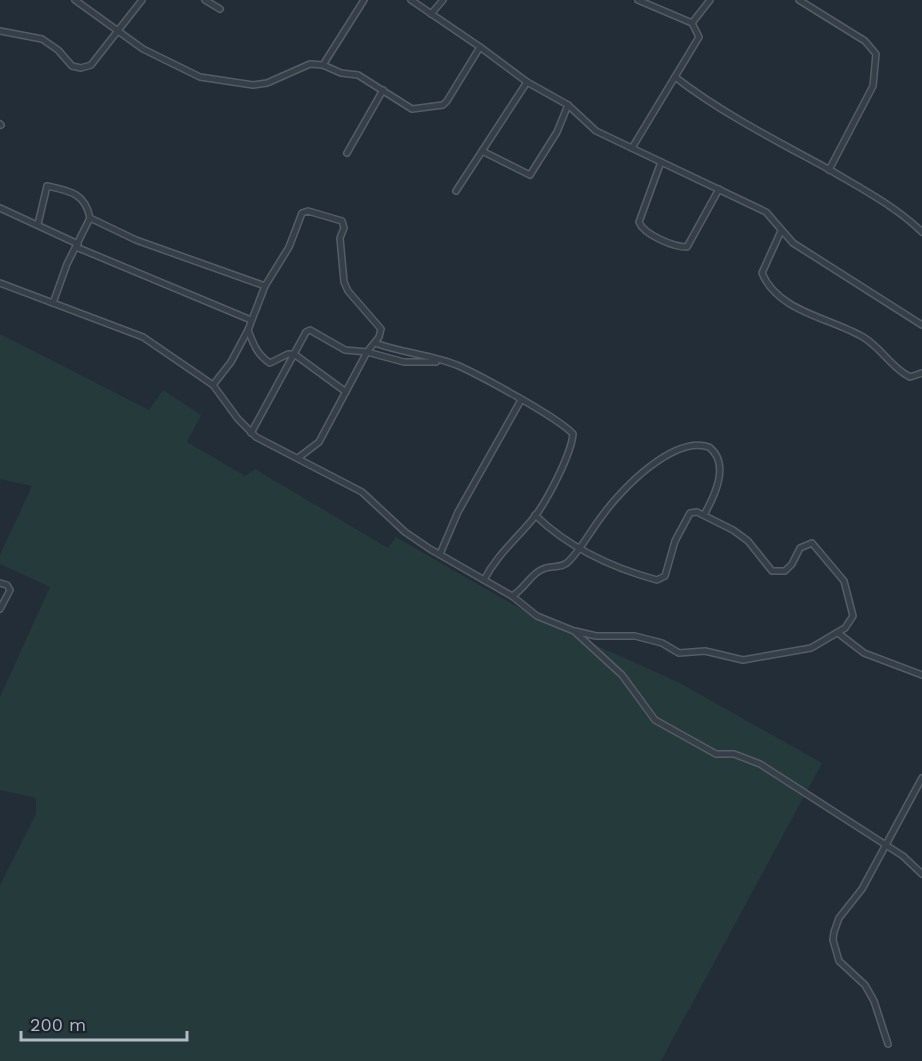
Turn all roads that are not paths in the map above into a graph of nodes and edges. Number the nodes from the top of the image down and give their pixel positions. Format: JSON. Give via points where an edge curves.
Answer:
{"nodes":[{"id":1,"x":75,"y":0,"type":"edge"},
{"id":2,"x":142,"y":0,"type":"edge"},
{"id":3,"x":205,"y":0,"type":"edge"},
{"id":4,"x":364,"y":0,"type":"edge"},
{"id":5,"x":411,"y":0,"type":"edge"},
{"id":6,"x":443,"y":0,"type":"edge"},
{"id":7,"x":638,"y":0,"type":"edge"},
{"id":8,"x":711,"y":0,"type":"edge"},
{"id":9,"x":799,"y":0,"type":"edge"},
{"id":10,"x":647,"y":2,"type":"edge"},
{"id":11,"x":220,"y":9,"type":"dead end"},
{"id":12,"x":431,"y":14,"type":"junction"},
{"id":13,"x":692,"y":23,"type":"junction"},
{"id":14,"x":0,"y":31,"type":"edge"},
{"id":15,"x":119,"y":32,"type":"junction"},
{"id":16,"x":480,"y":47,"type":"junction"},
{"id":17,"x":323,"y":65,"type":"junction"},
{"id":18,"x":675,"y":77,"type":"junction"},
{"id":19,"x":527,"y":82,"type":"junction"},
{"id":20,"x":383,"y":90,"type":"junction"},
{"id":21,"x":568,"y":105,"type":"junction"},
{"id":22,"x":632,"y":148,"type":"junction"},
{"id":23,"x":482,"y":152,"type":"junction"},
{"id":24,"x":347,"y":153,"type":"dead end"},
{"id":25,"x":661,"y":162,"type":"junction"},
{"id":26,"x":829,"y":170,"type":"junction"},
{"id":27,"x":719,"y":189,"type":"junction"},
{"id":28,"x":456,"y":190,"type":"dead end"},
{"id":29,"x":0,"y":208,"type":"edge"},
{"id":30,"x":90,"y":218,"type":"junction"},
{"id":31,"x":38,"y":224,"type":"junction"},
{"id":32,"x":781,"y":231,"type":"junction"},
{"id":33,"x":922,"y":232,"type":"edge"},
{"id":34,"x":77,"y":245,"type":"junction"},
{"id":35,"x":0,"y":283,"type":"edge"},
{"id":36,"x":265,"y":286,"type":"junction"},
{"id":37,"x":53,"y":303,"type":"junction"},
{"id":38,"x":251,"y":320,"type":"junction"},
{"id":39,"x":922,"y":325,"type":"edge"},
{"id":40,"x":248,"y":330,"type":"junction"},
{"id":41,"x":375,"y":343,"type":"junction"},
{"id":42,"x":367,"y":352,"type":"junction"},
{"id":43,"x":294,"y":354,"type":"junction"},
{"id":44,"x":440,"y":361,"type":"junction"},
{"id":45,"x":922,"y":373,"type":"edge"},
{"id":46,"x":213,"y":385,"type":"junction"},
{"id":47,"x":346,"y":392,"type":"junction"},
{"id":48,"x":521,"y":400,"type":"junction"},
{"id":49,"x":251,"y":433,"type":"junction"},
{"id":50,"x":298,"y":458,"type":"junction"},
{"id":51,"x":535,"y":515,"type":"junction"},
{"id":52,"x":704,"y":515,"type":"junction"},
{"id":53,"x":579,"y":547,"type":"junction"},
{"id":54,"x":440,"y":554,"type":"junction"},
{"id":55,"x":484,"y":580,"type":"junction"},
{"id":56,"x":0,"y":583,"type":"edge"},
{"id":57,"x":512,"y":596,"type":"junction"},
{"id":58,"x":0,"y":609,"type":"edge"},
{"id":59,"x":574,"y":631,"type":"junction"},
{"id":60,"x":838,"y":633,"type":"junction"},
{"id":61,"x":922,"y":675,"type":"edge"},
{"id":62,"x":922,"y":778,"type":"edge"},
{"id":63,"x":885,"y":844,"type":"junction"},
{"id":64,"x":922,"y":874,"type":"edge"},
{"id":65,"x":888,"y":1044,"type":"dead end"}],
"edges":[{"from":1,"to":15,"type":"street"},
{"from":2,"to":15,"type":"street"},
{"from":3,"to":11,"type":"street"},
{"from":4,"to":17,"type":"street"},
{"from":5,"to":12,"type":"street"},
{"from":6,"to":12,"type":"street"},
{"from":7,"to":10,"type":"street"},
{"from":8,"to":13,"type":"street"},
{"from":9,"to":26,"type":"street","via":[[865,41],[876,54],[873,86]]},
{"from":10,"to":13,"type":"street"},
{"from":12,"to":16,"type":"street"},
{"from":13,"to":18,"type":"street","via":[[699,37]]},
{"from":14,"to":15,"type":"street","via":[[42,39],[72,66],[81,68],[91,65]]},
{"from":15,"to":17,"type":"street","via":[[143,49],[200,76],[253,85],[310,64]]},
{"from":16,"to":19,"type":"street"},
{"from":16,"to":20,"type":"street","via":[[443,105],[412,109]]},
{"from":17,"to":20,"type":"street","via":[[358,75]]},
{"from":18,"to":22,"type":"street"},
{"from":18,"to":26,"type":"street","via":[[748,126]]},
{"from":19,"to":21,"type":"street"},
{"from":19,"to":23,"type":"street"},
{"from":20,"to":24,"type":"street"},
{"from":21,"to":22,"type":"street","via":[[588,126]]},
{"from":21,"to":23,"type":"street","via":[[557,132],[530,175]]},
{"from":22,"to":25,"type":"street"},
{"from":23,"to":28,"type":"street"},
{"from":25,"to":27,"type":"street"},
{"from":25,"to":27,"type":"street","via":[[639,222],[647,232],[687,247]]},
{"from":26,"to":33,"type":"street","via":[[879,198]]},
{"from":27,"to":32,"type":"street","via":[[766,213]]},
{"from":29,"to":31,"type":"street"},
{"from":30,"to":31,"type":"street","via":[[79,195],[47,186]]},
{"from":30,"to":34,"type":"street"},
{"from":30,"to":36,"type":"street","via":[[136,240]]},
{"from":31,"to":34,"type":"street"},
{"from":32,"to":39,"type":"street","via":[[793,243]]},
{"from":32,"to":45,"type":"street","via":[[762,273],[781,296],[796,307],[861,336],[910,377]]},
{"from":34,"to":37,"type":"street"},
{"from":34,"to":38,"type":"street"},
{"from":35,"to":37,"type":"street"},
{"from":36,"to":38,"type":"street"},
{"from":36,"to":41,"type":"street","via":[[305,211],[342,221],[344,282],[381,329]]},
{"from":37,"to":46,"type":"street","via":[[143,337]]},
{"from":38,"to":40,"type":"street"},
{"from":40,"to":43,"type":"street","via":[[255,349],[270,363]]},
{"from":40,"to":46,"type":"street"},
{"from":41,"to":42,"type":"street"},
{"from":41,"to":44,"type":"street"},
{"from":42,"to":43,"type":"street","via":[[345,350],[310,330]]},
{"from":42,"to":44,"type":"street","via":[[404,362]]},
{"from":42,"to":47,"type":"street"},
{"from":43,"to":47,"type":"street"},
{"from":43,"to":49,"type":"street"},
{"from":44,"to":48,"type":"street","via":[[458,365]]},
{"from":46,"to":49,"type":"street"},
{"from":47,"to":50,"type":"street","via":[[319,442]]},
{"from":48,"to":51,"type":"street","via":[[573,434],[559,471]]},
{"from":48,"to":54,"type":"street","via":[[458,512]]},
{"from":49,"to":50,"type":"street"},
{"from":50,"to":54,"type":"street","via":[[362,492],[405,532]]},
{"from":51,"to":53,"type":"street"},
{"from":51,"to":55,"type":"street","via":[[497,557]]},
{"from":52,"to":53,"type":"street","via":[[690,513],[686,518],[662,579],[613,565]]},
{"from":52,"to":53,"type":"street","via":[[716,492],[719,464],[709,447],[685,445],[647,469],[603,514]]},
{"from":52,"to":60,"type":"street","via":[[748,541],[772,571],[789,568],[803,545],[816,546],[844,580],[847,590],[853,616]]},
{"from":53,"to":57,"type":"street","via":[[569,561],[544,568]]},
{"from":54,"to":55,"type":"street"},
{"from":55,"to":57,"type":"street"},
{"from":56,"to":58,"type":"street","via":[[10,590]]},
{"from":57,"to":59,"type":"street","via":[[537,616]]},
{"from":59,"to":60,"type":"street","via":[[596,636],[635,636],[680,653],[696,650],[744,660],[811,648]]},
{"from":59,"to":63,"type":"street","via":[[622,675],[655,720],[716,754],[734,754],[760,764]]},
{"from":60,"to":61,"type":"street","via":[[864,653]]},
{"from":62,"to":63,"type":"street"},
{"from":63,"to":64,"type":"street"},
{"from":63,"to":65,"type":"street","via":[[857,897],[839,918],[833,940],[839,961],[865,985],[874,1001]]}]}
